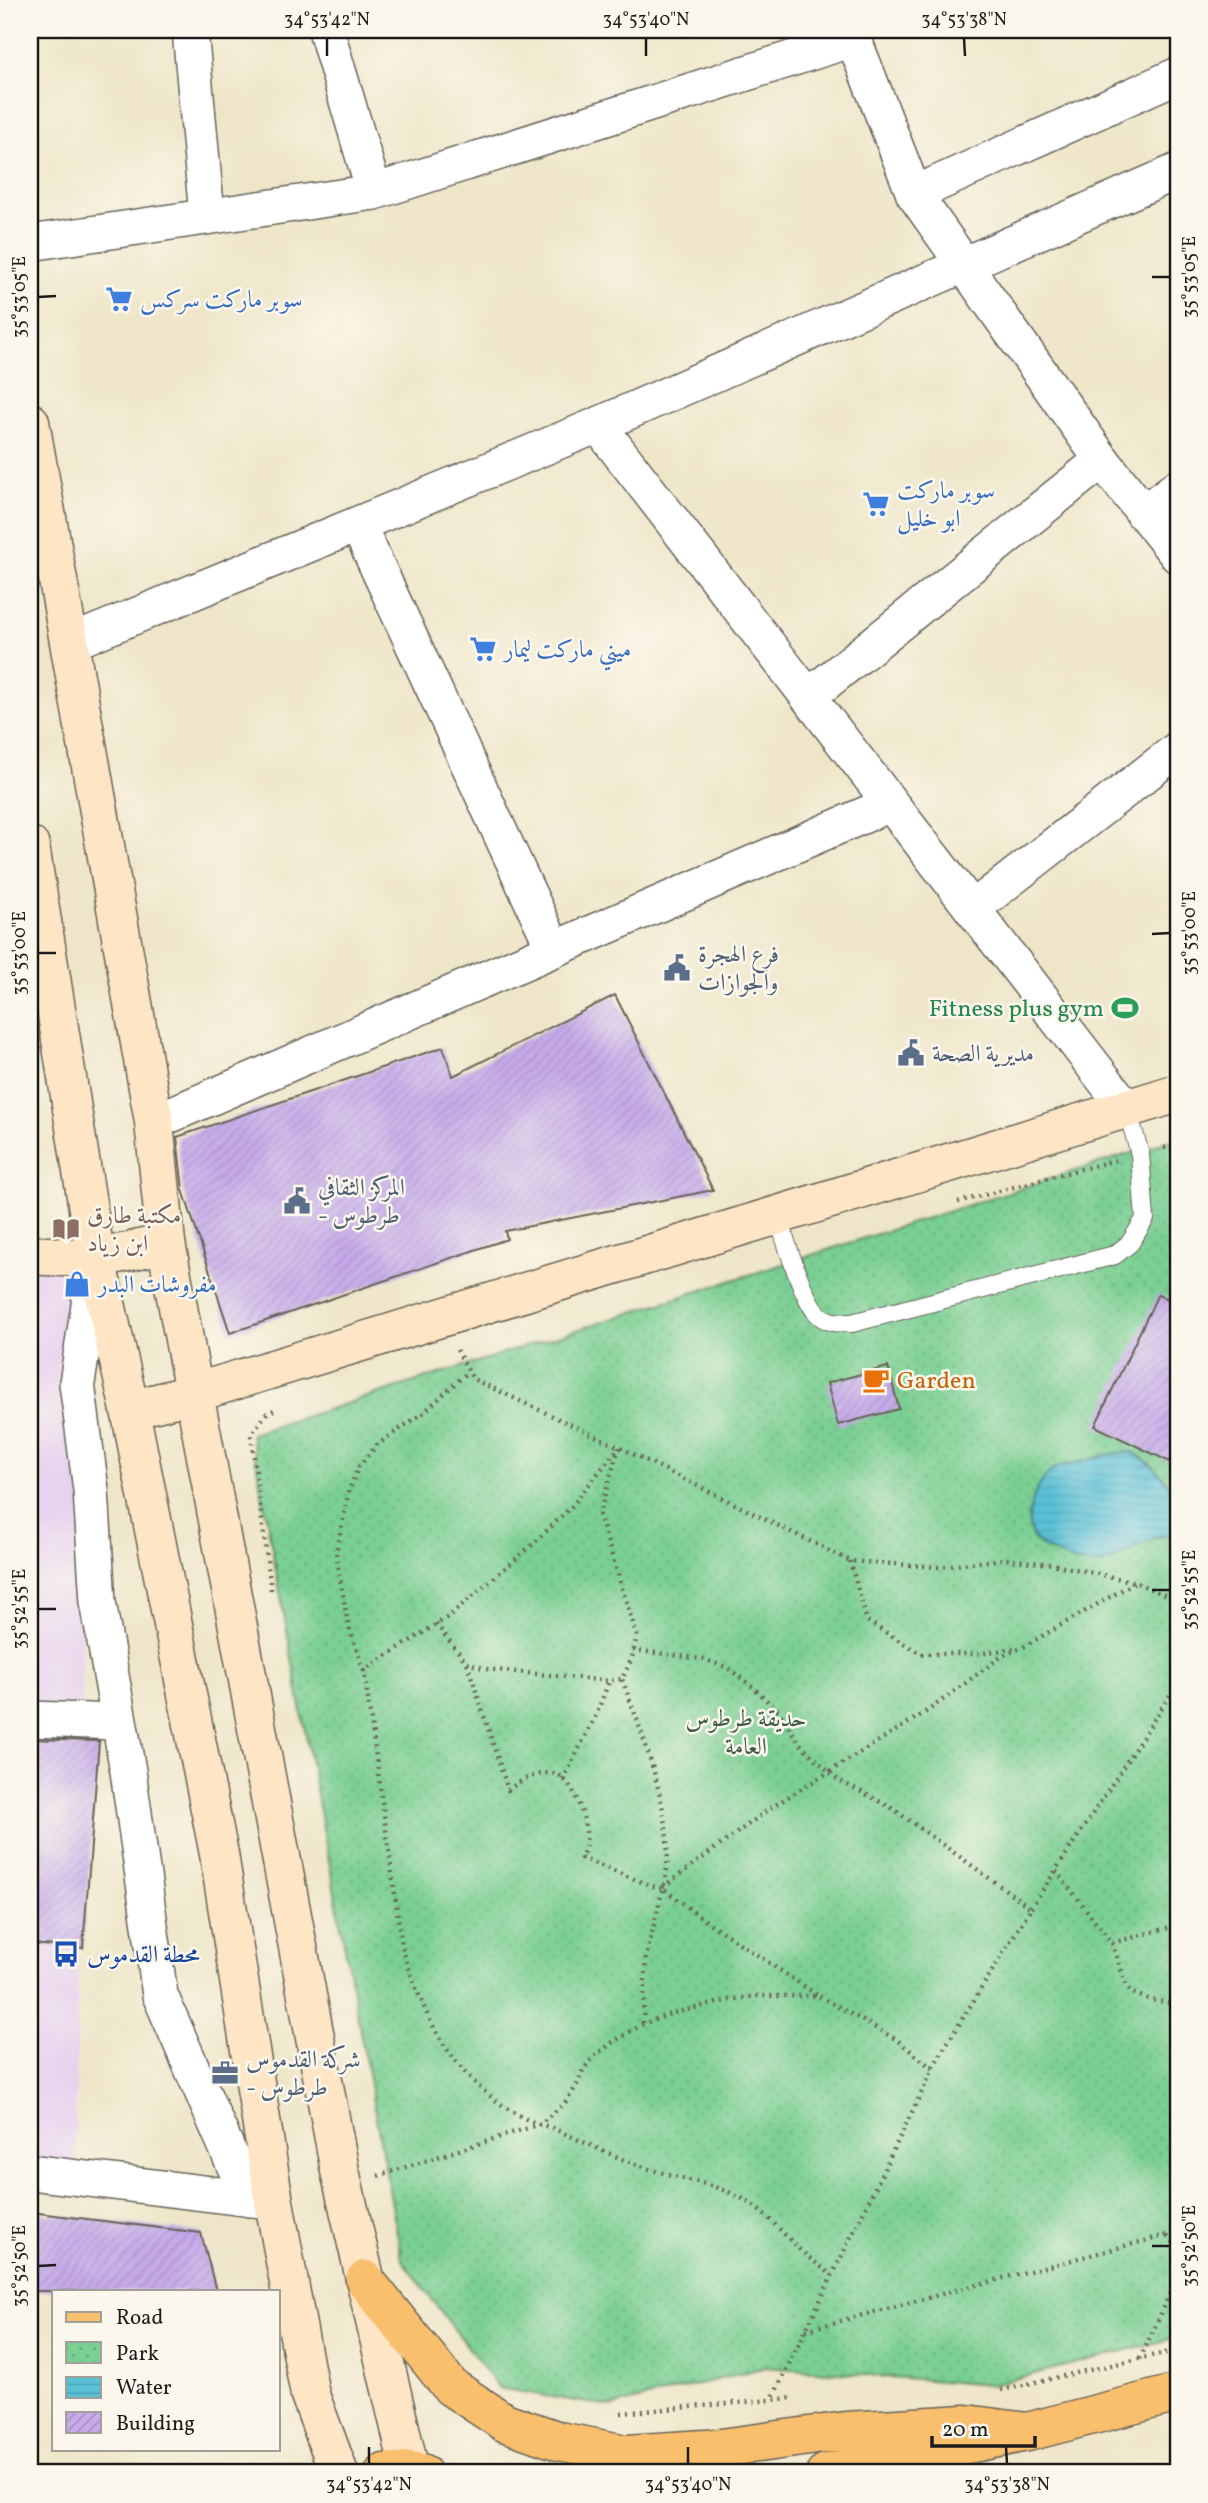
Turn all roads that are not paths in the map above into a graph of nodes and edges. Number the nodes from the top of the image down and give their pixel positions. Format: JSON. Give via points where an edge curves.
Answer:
{"nodes":[{"id":1,"x":190,"y":30,"type":"edge"},
{"id":2,"x":326,"y":30,"type":"edge"},
{"id":3,"x":851,"y":34,"type":"edge"},
{"id":4,"x":1178,"y":75,"type":"edge"},
{"id":5,"x":1178,"y":171,"type":"edge"},
{"id":6,"x":374,"y":192,"type":"junction"},
{"id":7,"x":914,"y":194,"type":"junction"},
{"id":8,"x":207,"y":216,"type":"junction"},
{"id":9,"x":30,"y":243,"type":"edge"},
{"id":10,"x":965,"y":264,"type":"junction"},
{"id":11,"x":30,"y":422,"type":"edge"},
{"id":12,"x":598,"y":425,"type":"junction"},
{"id":13,"x":1102,"y":460,"type":"junction"},
{"id":14,"x":1178,"y":487,"type":"edge"},
{"id":15,"x":1143,"y":513,"type":"junction"},
{"id":16,"x":358,"y":525,"type":"junction"},
{"id":17,"x":1178,"y":556,"type":"edge"},
{"id":18,"x":70,"y":643,"type":"junction"},
{"id":19,"x":808,"y":697,"type":"junction"},
{"id":20,"x":1178,"y":749,"type":"edge"},
{"id":21,"x":890,"y":804,"type":"junction"},
{"id":22,"x":30,"y":846,"type":"edge"},
{"id":23,"x":972,"y":909,"type":"junction"},
{"id":24,"x":554,"y":949,"type":"junction"},
{"id":25,"x":1178,"y":1093,"type":"edge"},
{"id":26,"x":1127,"y":1108,"type":"junction"},
{"id":27,"x":154,"y":1122,"type":"junction"},
{"id":28,"x":778,"y":1217,"type":"junction"},
{"id":29,"x":166,"y":1244,"type":"junction"},
{"id":30,"x":30,"y":1255,"type":"edge"},
{"id":31,"x":96,"y":1259,"type":"junction"},
{"id":32,"x":194,"y":1393,"type":"junction"},
{"id":33,"x":130,"y":1409,"type":"junction"},
{"id":34,"x":30,"y":1719,"type":"edge"},
{"id":35,"x":120,"y":1722,"type":"junction"},
{"id":36,"x":30,"y":2172,"type":"edge"},
{"id":37,"x":261,"y":2200,"type":"junction"},
{"id":38,"x":365,"y":2280,"type":"junction"},
{"id":39,"x":1178,"y":2393,"type":"edge"},
{"id":40,"x":1027,"y":2432,"type":"junction"},
{"id":41,"x":406,"y":2472,"type":"edge"},
{"id":42,"x":339,"y":2473,"type":"edge"},
{"id":43,"x":826,"y":2473,"type":"edge"}],
"edges":[{"from":1,"to":8,"type":"street"},
{"from":2,"to":6,"type":"street"},
{"from":3,"to":6,"type":"street"},
{"from":3,"to":7,"type":"street"},
{"from":4,"to":7,"type":"street"},
{"from":5,"to":10,"type":"street"},
{"from":6,"to":8,"type":"street"},
{"from":7,"to":10,"type":"street"},
{"from":8,"to":9,"type":"street"},
{"from":10,"to":12,"type":"street"},
{"from":10,"to":13,"type":"street"},
{"from":11,"to":18,"type":"main road"},
{"from":12,"to":16,"type":"street"},
{"from":12,"to":19,"type":"street"},
{"from":13,"to":15,"type":"street"},
{"from":13,"to":19,"type":"street"},
{"from":14,"to":15,"type":"street"},
{"from":15,"to":17,"type":"street"},
{"from":16,"to":18,"type":"street"},
{"from":16,"to":24,"type":"street"},
{"from":18,"to":27,"type":"main road"},
{"from":19,"to":21,"type":"street"},
{"from":20,"to":23,"type":"street"},
{"from":21,"to":23,"type":"street"},
{"from":21,"to":24,"type":"street"},
{"from":22,"to":31,"type":"main road"},
{"from":23,"to":26,"type":"street"},
{"from":24,"to":27,"type":"street"},
{"from":25,"to":26,"type":"main road"},
{"from":26,"to":28,"type":"main road"},
{"from":26,"to":28,"type":"lane","via":[[1140,1154],[1145,1219],[1130,1243],[1115,1255],[852,1323],[834,1323],[817,1313],[806,1294]]},
{"from":27,"to":29,"type":"main road"},
{"from":28,"to":32,"type":"main road"},
{"from":29,"to":31,"type":"main road"},
{"from":29,"to":32,"type":"main road"},
{"from":30,"to":31,"type":"main road"},
{"from":31,"to":33,"type":"main road"},
{"from":31,"to":35,"type":"street","via":[[78,1384],[98,1602]]},
{"from":32,"to":33,"type":"main road"},
{"from":32,"to":38,"type":"main road","via":[[340,2171]]},
{"from":33,"to":37,"type":"main road","via":[[219,1854]]},
{"from":34,"to":35,"type":"street"},
{"from":35,"to":37,"type":"street","via":[[160,1996]]},
{"from":36,"to":37,"type":"street"},
{"from":37,"to":42,"type":"main road","via":[[310,2395]]},
{"from":38,"to":40,"type":"main road","via":[[451,2387],[504,2422],[559,2441],[626,2454],[966,2424]]},
{"from":38,"to":41,"type":"main road"},
{"from":39,"to":40,"type":"main road"},
{"from":40,"to":43,"type":"main road"}]}
